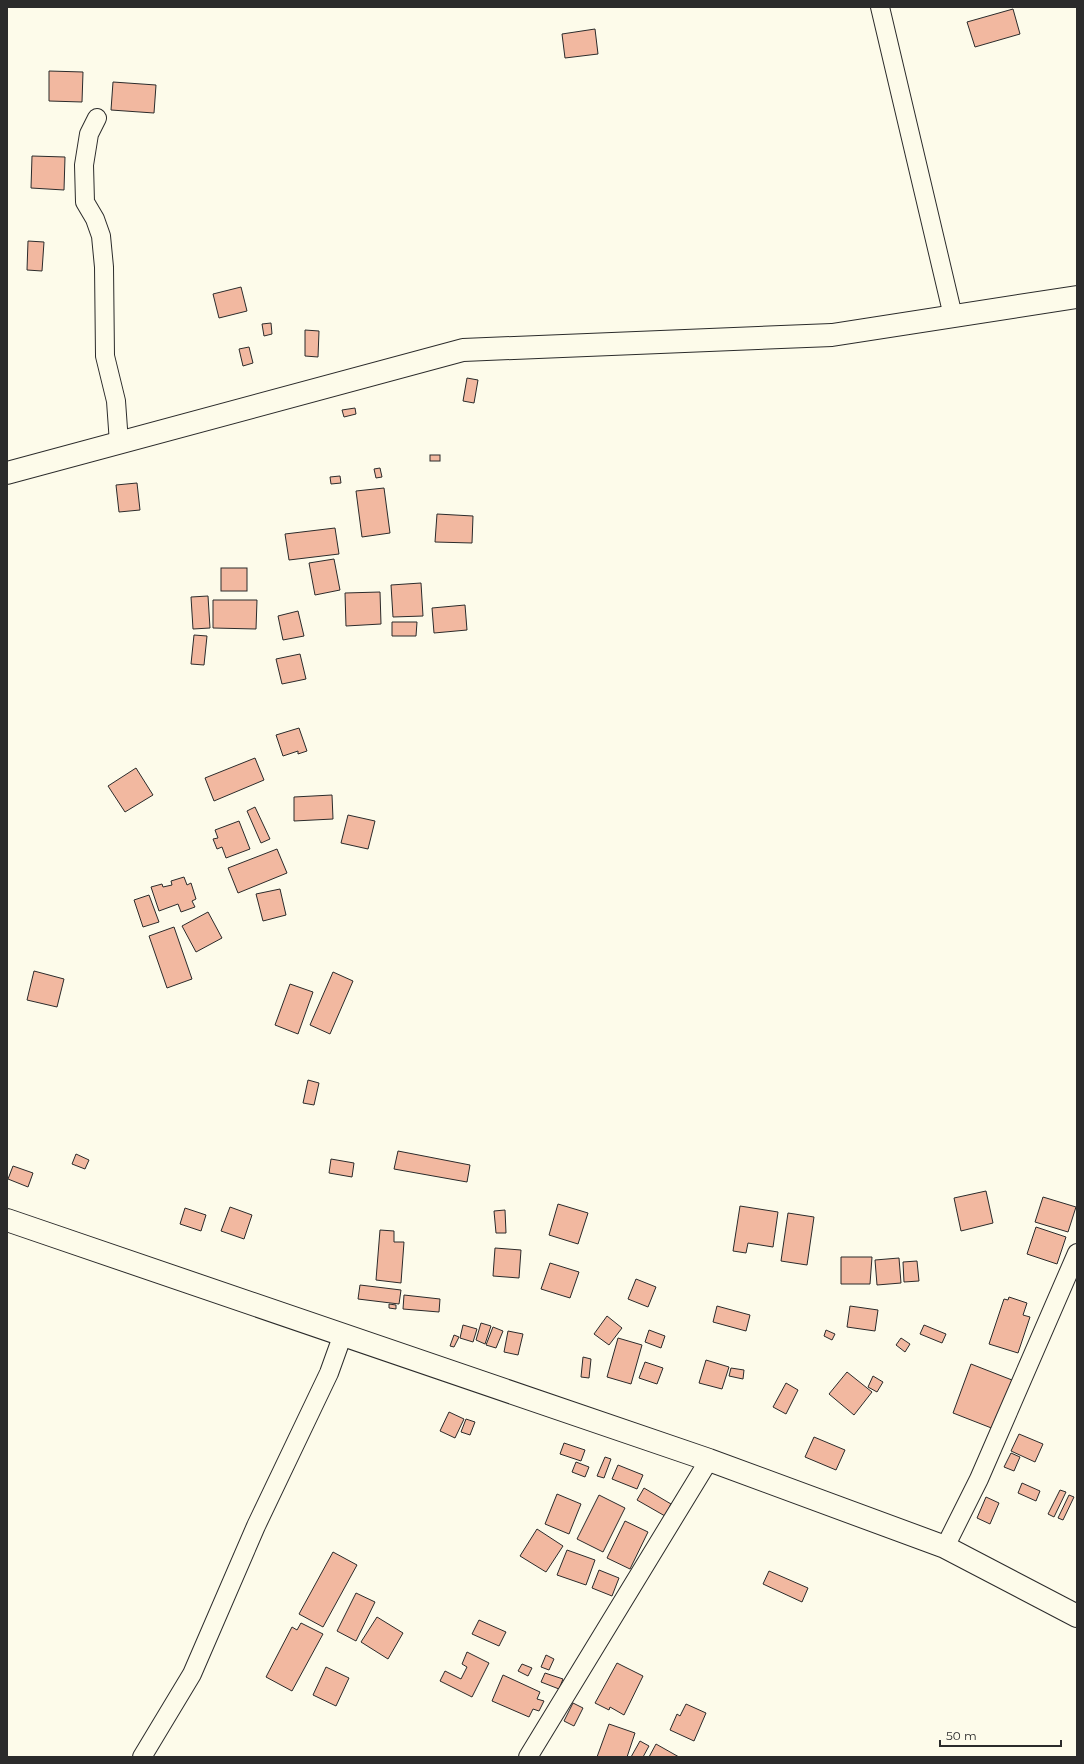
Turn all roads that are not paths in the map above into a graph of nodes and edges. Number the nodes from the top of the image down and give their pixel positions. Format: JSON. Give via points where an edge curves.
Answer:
{"nodes":[{"id":1,"x":880,"y":7,"type":"edge"},
{"id":2,"x":97,"y":118,"type":"dead end"},
{"id":3,"x":1077,"y":297,"type":"edge"},
{"id":4,"x":953,"y":316,"type":"junction"},
{"id":5,"x":119,"y":443,"type":"junction"},
{"id":6,"x":7,"y":473,"type":"edge"},
{"id":7,"x":7,"y":1220,"type":"edge"},
{"id":8,"x":1077,"y":1253,"type":"edge"},
{"id":9,"x":343,"y":1334,"type":"junction"},
{"id":10,"x":709,"y":1460,"type":"junction"},
{"id":11,"x":945,"y":1547,"type":"junction"},
{"id":12,"x":1077,"y":1616,"type":"edge"},
{"id":13,"x":142,"y":1757,"type":"edge"},
{"id":14,"x":528,"y":1757,"type":"edge"}],
"edges":[{"from":1,"to":4,"type":"street"},
{"from":2,"to":5,"type":"street","via":[[89,134],[84,166],[85,202],[96,219],[101,236],[104,267],[104,356],[116,401]]},
{"from":3,"to":4,"type":"main road"},
{"from":4,"to":5,"type":"main road","via":[[832,335],[463,350]]},
{"from":5,"to":6,"type":"main road"},
{"from":7,"to":9,"type":"main road"},
{"from":8,"to":11,"type":"street","via":[[979,1479]]},
{"from":9,"to":10,"type":"main road"},
{"from":9,"to":13,"type":"street","via":[[329,1373],[256,1526],[192,1674]]},
{"from":10,"to":11,"type":"main road"},
{"from":10,"to":14,"type":"street"},
{"from":11,"to":12,"type":"main road"}]}
